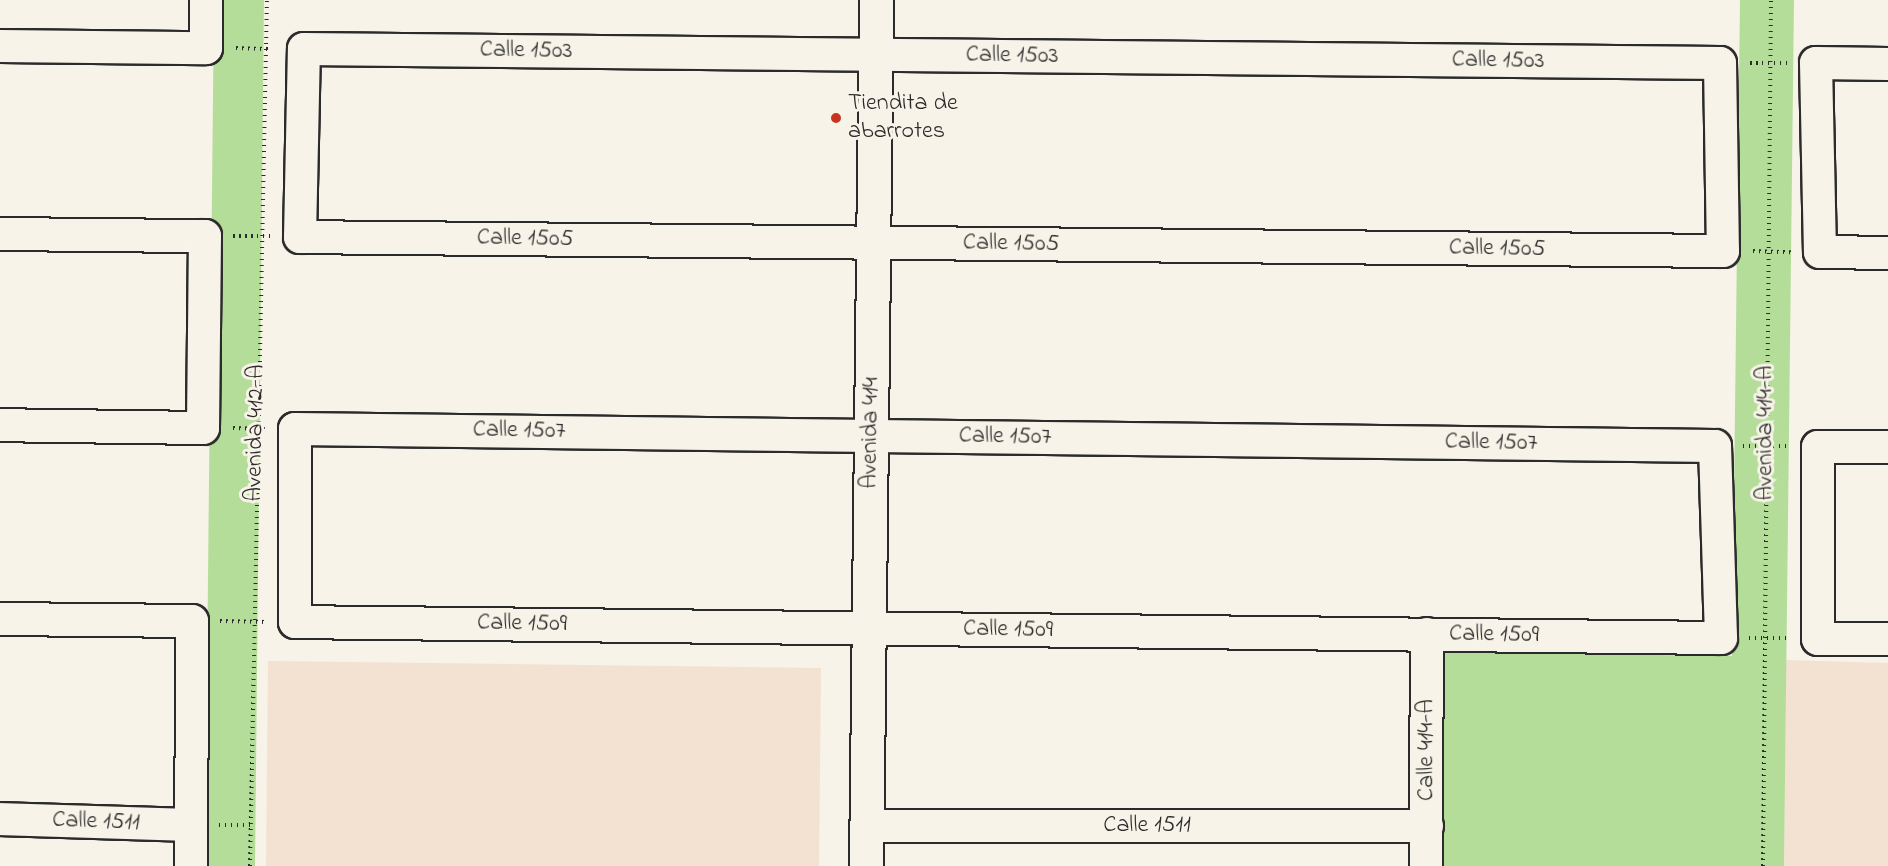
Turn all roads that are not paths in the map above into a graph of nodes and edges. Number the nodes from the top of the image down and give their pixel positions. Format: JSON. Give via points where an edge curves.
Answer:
{"nodes":[{"id":1,"x":206,"y":0,"type":"edge"},
{"id":2,"x":876,"y":0,"type":"edge"},
{"id":3,"x":0,"y":46,"type":"edge"},
{"id":4,"x":875,"y":54,"type":"junction"},
{"id":5,"x":1888,"y":64,"type":"edge"},
{"id":6,"x":0,"y":234,"type":"edge"},
{"id":7,"x":300,"y":237,"type":"joint"},
{"id":8,"x":873,"y":243,"type":"junction"},
{"id":9,"x":1723,"y":251,"type":"joint"},
{"id":10,"x":1888,"y":253,"type":"edge"},
{"id":11,"x":0,"y":425,"type":"edge"},
{"id":12,"x":295,"y":429,"type":"joint"},
{"id":13,"x":871,"y":435,"type":"junction"},
{"id":14,"x":1715,"y":446,"type":"joint"},
{"id":15,"x":1888,"y":447,"type":"edge"},
{"id":16,"x":0,"y":619,"type":"edge"},
{"id":17,"x":295,"y":622,"type":"joint"},
{"id":18,"x":869,"y":628,"type":"junction"},
{"id":19,"x":1427,"y":634,"type":"junction"},
{"id":20,"x":1721,"y":638,"type":"joint"},
{"id":21,"x":1888,"y":639,"type":"edge"},
{"id":22,"x":0,"y":819,"type":"edge"},
{"id":23,"x":191,"y":825,"type":"junction"},
{"id":24,"x":866,"y":826,"type":"junction"},
{"id":25,"x":1427,"y":826,"type":"junction"},
{"id":26,"x":191,"y":866,"type":"edge"},
{"id":27,"x":866,"y":866,"type":"edge"},
{"id":28,"x":1426,"y":866,"type":"edge"}],
"edges":[{"from":1,"to":3,"type":"street","via":[[206,48]]},
{"from":2,"to":4,"type":"street","name":"Avenida 414"},
{"from":4,"to":7,"type":"street","name":"Calle 1503","via":[[304,49]]},
{"from":4,"to":8,"type":"street","name":"Avenida 414"},
{"from":4,"to":9,"type":"street","name":"Calle 1503","via":[[1720,63]]},
{"from":5,"to":10,"type":"street","via":[[1816,63],[1820,252]]},
{"from":6,"to":11,"type":"street","via":[[205,236],[202,428]]},
{"from":7,"to":8,"type":"street","name":"Calle 1505"},
{"from":8,"to":9,"type":"street","name":"Calle 1505"},
{"from":8,"to":13,"type":"street","name":"Avenida 414"},
{"from":12,"to":13,"type":"street","name":"Calle 1507"},
{"from":12,"to":17,"type":"street","name":"Avenida 412-A"},
{"from":13,"to":14,"type":"street","name":"Calle 1507"},
{"from":13,"to":18,"type":"street","name":"Avenida 414"},
{"from":14,"to":20,"type":"street","name":"Avenida 414-A"},
{"from":15,"to":21,"type":"street","via":[[1818,447],[1818,639]]},
{"from":16,"to":23,"type":"street","via":[[192,621]]},
{"from":17,"to":18,"type":"street","name":"Calle 1509"},
{"from":18,"to":19,"type":"street","name":"Calle 1509"},
{"from":18,"to":24,"type":"street","name":"Avenida 414"},
{"from":19,"to":20,"type":"street","name":"Calle 1509"},
{"from":19,"to":25,"type":"street","name":"Calle 414-A"},
{"from":22,"to":23,"type":"street","name":"Calle 1511"},
{"from":23,"to":26,"type":"street"},
{"from":24,"to":25,"type":"street","name":"Calle 1511"},
{"from":24,"to":27,"type":"street","name":"Avenida 414"},
{"from":25,"to":28,"type":"street","name":"Calle 414-A"}]}
